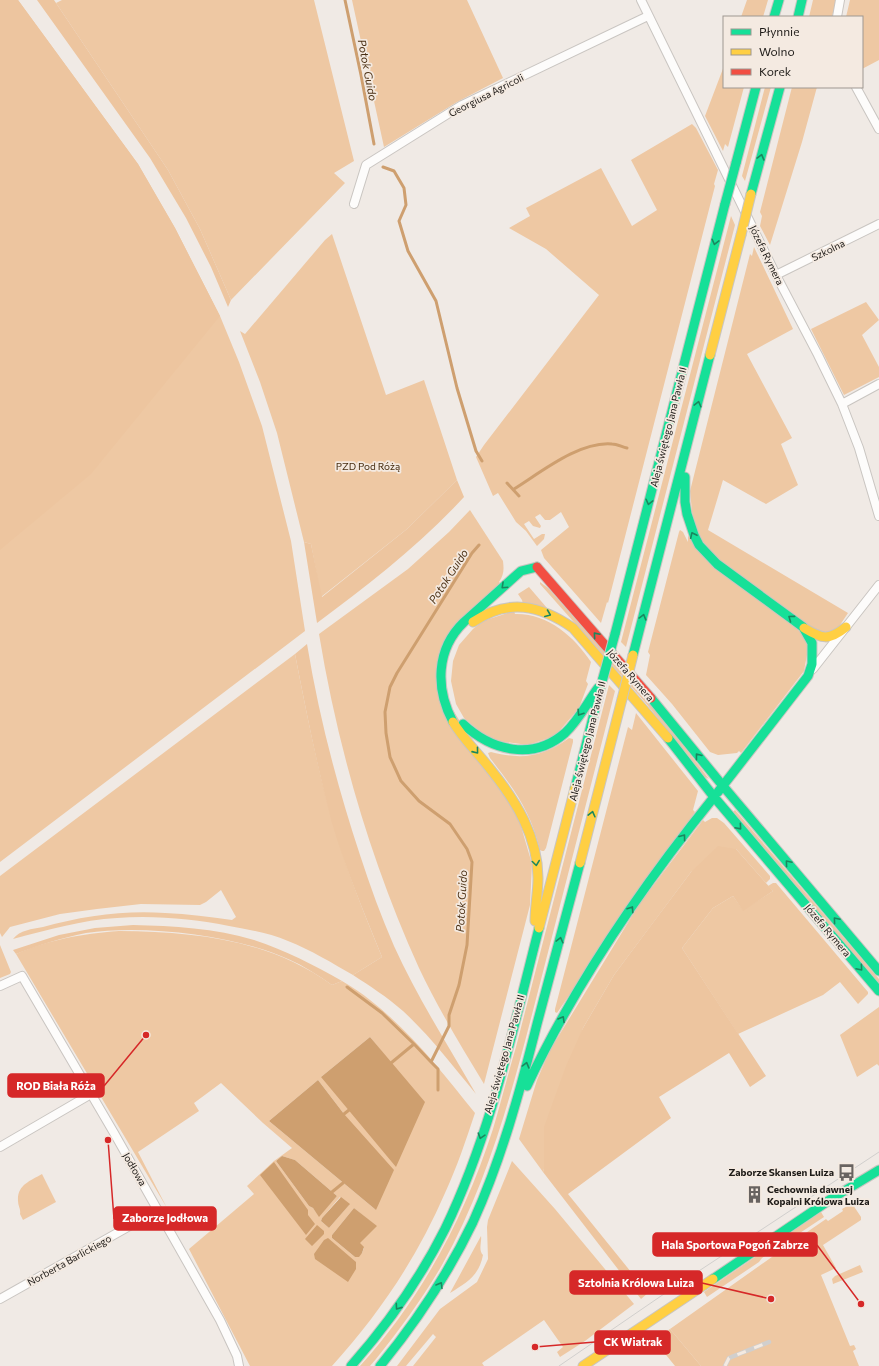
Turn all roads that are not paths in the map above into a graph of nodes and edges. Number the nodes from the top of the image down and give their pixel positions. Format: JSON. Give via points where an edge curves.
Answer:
{"nodes":[{"id":1,"x":641,"y":0,"type":"edge"},
{"id":2,"x":779,"y":0,"type":"edge"},
{"id":3,"x":802,"y":0,"type":"edge"},
{"id":4,"x":840,"y":0,"type":"edge"},
{"id":5,"x":648,"y":16,"type":"junction"},
{"id":6,"x":774,"y":16,"type":"edge"},
{"id":7,"x":798,"y":16,"type":"edge"},
{"id":8,"x":837,"y":16,"type":"edge"},
{"id":9,"x":756,"y":88,"type":"edge"},
{"id":10,"x":780,"y":88,"type":"edge"},
{"id":11,"x":857,"y":88,"type":"edge"},
{"id":12,"x":879,"y":129,"type":"edge"},
{"id":13,"x":354,"y":204,"type":"dead end"},
{"id":14,"x":879,"y":224,"type":"edge"},
{"id":15,"x":776,"y":275,"type":"junction"},
{"id":16,"x":879,"y":384,"type":"edge"},
{"id":17,"x":842,"y":404,"type":"junction"},
{"id":18,"x":689,"y":442,"type":"junction"},
{"id":19,"x":879,"y":516,"type":"edge"},
{"id":20,"x":879,"y":585,"type":"edge"},
{"id":21,"x":803,"y":627,"type":"junction"},
{"id":22,"x":846,"y":627,"type":"junction"},
{"id":23,"x":808,"y":676,"type":"junction"},
{"id":24,"x":603,"y":680,"type":"junction"},
{"id":25,"x":723,"y":786,"type":"junction"},
{"id":26,"x":714,"y":797,"type":"junction"},
{"id":27,"x":533,"y":950,"type":"junction"},
{"id":28,"x":879,"y":971,"type":"edge"},
{"id":29,"x":0,"y":986,"type":"edge"},
{"id":30,"x":879,"y":991,"type":"edge"},
{"id":31,"x":91,"y":1094,"type":"junction"},
{"id":32,"x":512,"y":1116,"type":"junction"},
{"id":33,"x":0,"y":1147,"type":"edge"},
{"id":34,"x":879,"y":1170,"type":"edge"},
{"id":35,"x":158,"y":1210,"type":"junction"},
{"id":36,"x":0,"y":1299,"type":"edge"},
{"id":37,"x":239,"y":1366,"type":"edge"},
{"id":38,"x":351,"y":1366,"type":"edge"},
{"id":39,"x":380,"y":1366,"type":"edge"},
{"id":40,"x":583,"y":1366,"type":"edge"}],
"edges":[{"from":1,"to":5,"type":"street","name":"Józefa Rymera"},
{"from":2,"to":6,"type":"main road"},
{"from":3,"to":7,"type":"main road"},
{"from":4,"to":8,"type":"street"},
{"from":5,"to":13,"type":"street","name":"Georgiusa Agricoli","via":[[462,105],[366,164]]},
{"from":5,"to":15,"type":"street","name":"Józefa Rymera"},
{"from":9,"to":24,"type":"main road","name":"Aleja świętego Jana Pawła II","one_way":true,"bridge":true},
{"from":18,"to":10,"type":"main road","one_way":true,"bridge":true},
{"from":11,"to":12,"type":"street"},
{"from":14,"to":15,"type":"street","name":"Szkolna"},
{"from":15,"to":17,"type":"street","name":"Józefa Rymera"},
{"from":16,"to":17,"type":"street"},
{"from":17,"to":19,"type":"street","name":"Józefa Rymera","via":[[859,448]]},
{"from":21,"to":18,"type":"main road","one_way":true,"via":[[717,564],[696,542],[690,531],[685,506]]},
{"from":32,"to":18,"type":"main road","one_way":true,"bridge":true},
{"from":20,"to":22,"type":"street"},
{"from":21,"to":22,"type":"main road","via":[[828,638]]},
{"from":21,"to":23,"type":"main road","via":[[812,643],[814,653]]},
{"from":22,"to":23,"type":"street"},
{"from":23,"to":25,"type":"main road"},
{"from":24,"to":26,"type":"main road","name":"Józefa Rymera","one_way":true,"via":[[565,733],[541,747],[513,750],[488,743],[467,728],[449,698],[447,670],[450,656],[462,633],[481,616],[496,610],[525,608],[540,610],[556,617],[573,628],[658,726]]},
{"from":24,"to":27,"type":"main road","name":"Aleja świętego Jana Pawła II"},
{"from":25,"to":26,"type":"main road"},
{"from":25,"to":27,"type":"main road","name":"Józefa Rymera","one_way":true,"via":[[652,698],[537,567],[521,571],[456,630],[444,654],[440,684],[447,713],[512,797],[526,824],[538,877]]},
{"from":28,"to":25,"type":"main road","name":"Józefa Rymera","one_way":true},
{"from":26,"to":30,"type":"main road","name":"Józefa Rymera","one_way":true},
{"from":32,"to":26,"type":"main road","one_way":true,"via":[[541,1056],[612,938],[665,861]]},
{"from":27,"to":38,"type":"main road","name":"Aleja świętego Jana Pawła II","one_way":true,"via":[[490,1110],[458,1199],[415,1281],[397,1309]]},
{"from":29,"to":31,"type":"street","name":"Jodłowa","via":[[22,976]]},
{"from":31,"to":33,"type":"street"},
{"from":31,"to":35,"type":"street","name":"Jodłowa"},
{"from":39,"to":32,"type":"main road","one_way":true,"via":[[418,1318],[454,1260],[493,1173]]},
{"from":34,"to":40,"type":"main road","via":[[831,1199]]},
{"from":35,"to":36,"type":"street","name":"Norberta Barlickiego"},
{"from":35,"to":37,"type":"street","name":"Jodłowa","via":[[230,1338]]}]}
